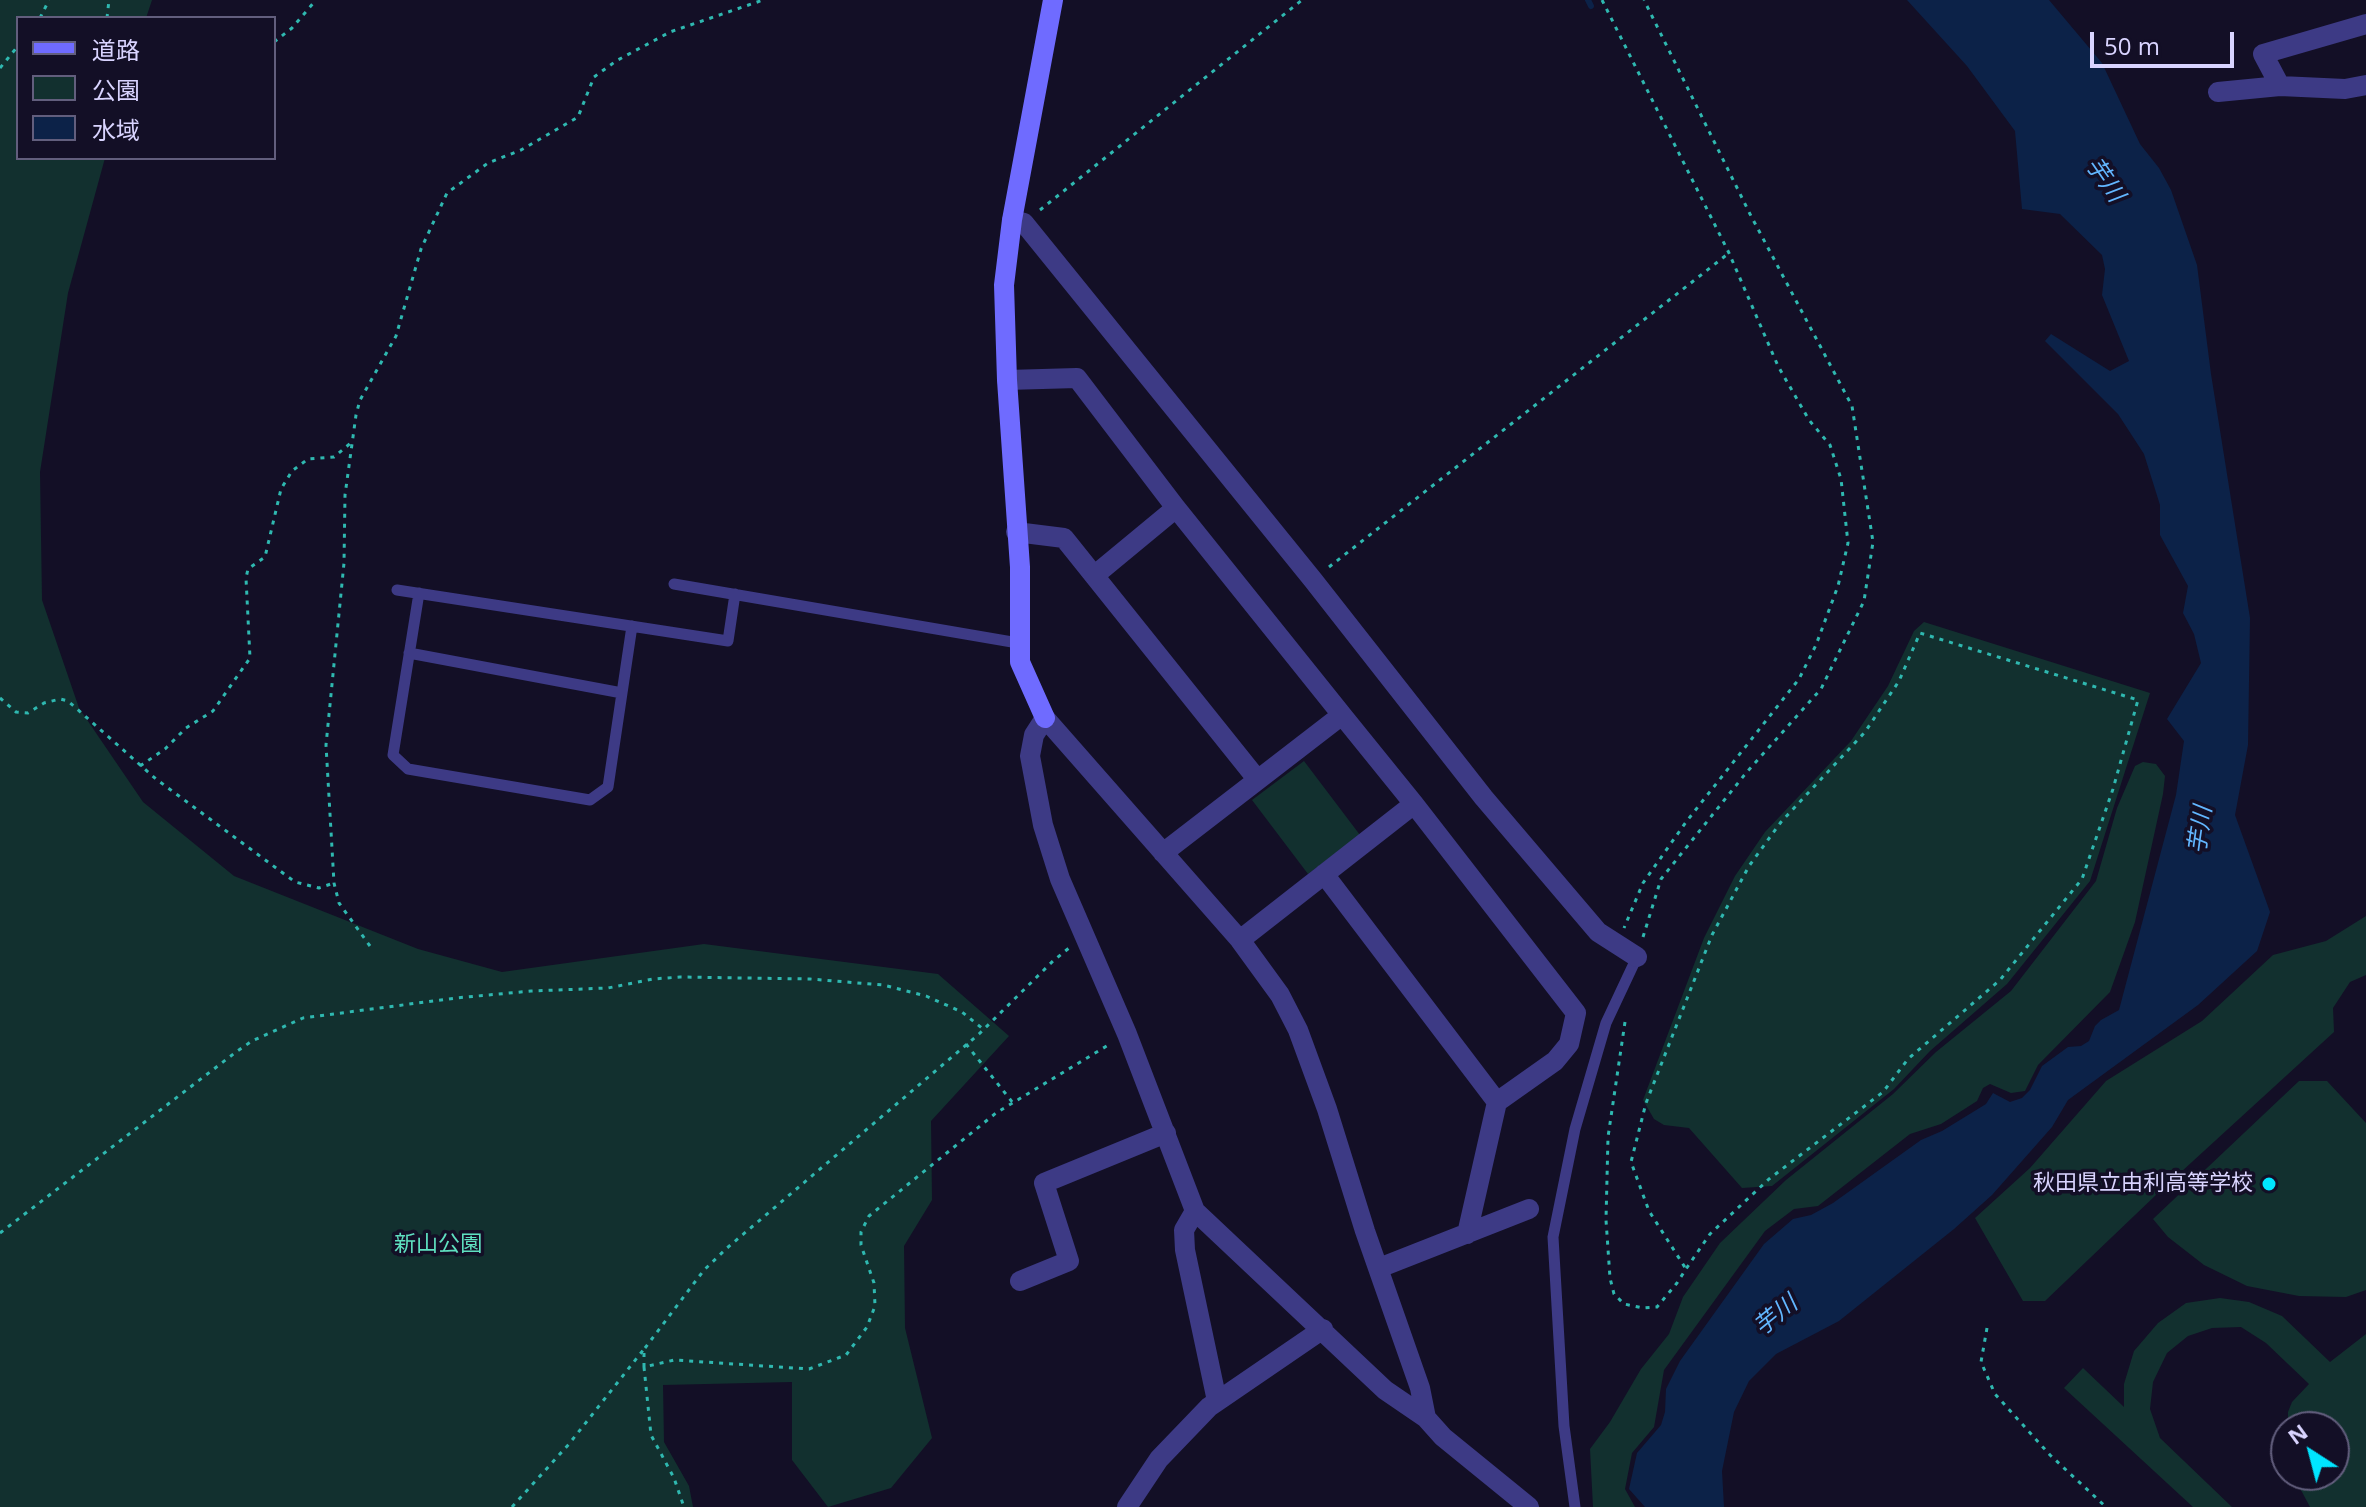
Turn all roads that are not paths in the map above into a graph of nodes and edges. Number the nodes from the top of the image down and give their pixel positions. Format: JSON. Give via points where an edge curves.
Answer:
{"nodes":[{"id":1,"x":1053,"y":0,"type":"edge"},
{"id":2,"x":2366,"y":24,"type":"edge"},
{"id":3,"x":2366,"y":85,"type":"edge"},
{"id":4,"x":2280,"y":86,"type":"junction"},
{"id":5,"x":2218,"y":92,"type":"dead end"},
{"id":6,"x":1018,"y":222,"type":"junction"},
{"id":7,"x":1007,"y":380,"type":"junction"},
{"id":8,"x":1176,"y":508,"type":"junction"},
{"id":9,"x":1016,"y":532,"type":"junction"},
{"id":10,"x":1095,"y":575,"type":"junction"},
{"id":11,"x":674,"y":584,"type":"dead end"},
{"id":12,"x":397,"y":590,"type":"dead end"},
{"id":13,"x":419,"y":593,"type":"junction"},
{"id":14,"x":735,"y":594,"type":"junction"},
{"id":15,"x":632,"y":626,"type":"junction"},
{"id":16,"x":1018,"y":643,"type":"junction"},
{"id":17,"x":409,"y":653,"type":"junction"},
{"id":18,"x":622,"y":693,"type":"junction"},
{"id":19,"x":1342,"y":715,"type":"junction"},
{"id":20,"x":1045,"y":718,"type":"junction"},
{"id":21,"x":1257,"y":779,"type":"junction"},
{"id":22,"x":1414,"y":804,"type":"junction"},
{"id":23,"x":1163,"y":853,"type":"junction"},
{"id":24,"x":1324,"y":874,"type":"junction"},
{"id":25,"x":1240,"y":940,"type":"junction"},
{"id":26,"x":1637,"y":957,"type":"joint"},
{"id":27,"x":1497,"y":1102,"type":"junction"},
{"id":28,"x":1166,"y":1133,"type":"junction"},
{"id":29,"x":1529,"y":1209,"type":"dead end"},
{"id":30,"x":1195,"y":1211,"type":"junction"},
{"id":31,"x":1467,"y":1234,"type":"junction"},
{"id":32,"x":1379,"y":1268,"type":"junction"},
{"id":33,"x":1020,"y":1281,"type":"dead end"},
{"id":34,"x":1323,"y":1329,"type":"junction"},
{"id":35,"x":1217,"y":1401,"type":"junction"},
{"id":36,"x":1426,"y":1418,"type":"junction"},
{"id":37,"x":1127,"y":1507,"type":"edge"},
{"id":38,"x":1529,"y":1507,"type":"edge"},
{"id":39,"x":1575,"y":1507,"type":"edge"}],
"edges":[{"from":1,"to":6,"type":"street"},
{"from":2,"to":4,"type":"street","via":[[2263,54]]},
{"from":3,"to":4,"type":"street"},
{"from":4,"to":5,"type":"street"},
{"from":6,"to":7,"type":"street","via":[[1004,285]]},
{"from":6,"to":26,"type":"street","via":[[1313,580],[1484,798],[1598,932]]},
{"from":7,"to":8,"type":"street","via":[[1077,378]]},
{"from":7,"to":9,"type":"street"},
{"from":8,"to":10,"type":"street"},
{"from":8,"to":19,"type":"street"},
{"from":9,"to":10,"type":"street","via":[[1064,538]]},
{"from":9,"to":16,"type":"street"},
{"from":10,"to":21,"type":"street"},
{"from":11,"to":14,"type":"lane"},
{"from":12,"to":13,"type":"lane"},
{"from":13,"to":15,"type":"lane"},
{"from":13,"to":17,"type":"lane"},
{"from":14,"to":15,"type":"lane","via":[[728,641]]},
{"from":14,"to":16,"type":"lane"},
{"from":15,"to":18,"type":"lane"},
{"from":16,"to":20,"type":"street","via":[[1020,662]]},
{"from":17,"to":18,"type":"lane"},
{"from":17,"to":18,"type":"lane","via":[[393,755],[408,769],[590,800],[608,787]]},
{"from":19,"to":21,"type":"street"},
{"from":19,"to":22,"type":"street"},
{"from":20,"to":23,"type":"street"},
{"from":20,"to":28,"type":"street","via":[[1030,756],[1043,825],[1060,879]]},
{"from":21,"to":23,"type":"street"},
{"from":22,"to":24,"type":"street"},
{"from":22,"to":27,"type":"street","via":[[1576,1013],[1569,1044],[1555,1061]]},
{"from":23,"to":25,"type":"street"},
{"from":24,"to":25,"type":"street"},
{"from":24,"to":27,"type":"street"},
{"from":25,"to":32,"type":"street","via":[[1298,1030]]},
{"from":26,"to":39,"type":"lane","via":[[1606,1023],[1575,1129],[1553,1237],[1564,1426]]},
{"from":27,"to":31,"type":"street"},
{"from":28,"to":30,"type":"street"},
{"from":28,"to":33,"type":"street","via":[[1044,1183],[1069,1261]]},
{"from":29,"to":31,"type":"street"},
{"from":30,"to":34,"type":"street"},
{"from":30,"to":35,"type":"street","via":[[1184,1230],[1185,1250]]},
{"from":31,"to":32,"type":"street"},
{"from":32,"to":36,"type":"street"},
{"from":34,"to":35,"type":"street"},
{"from":34,"to":36,"type":"street","via":[[1385,1390]]},
{"from":35,"to":37,"type":"street","via":[[1159,1459]]},
{"from":36,"to":38,"type":"street"}]}
